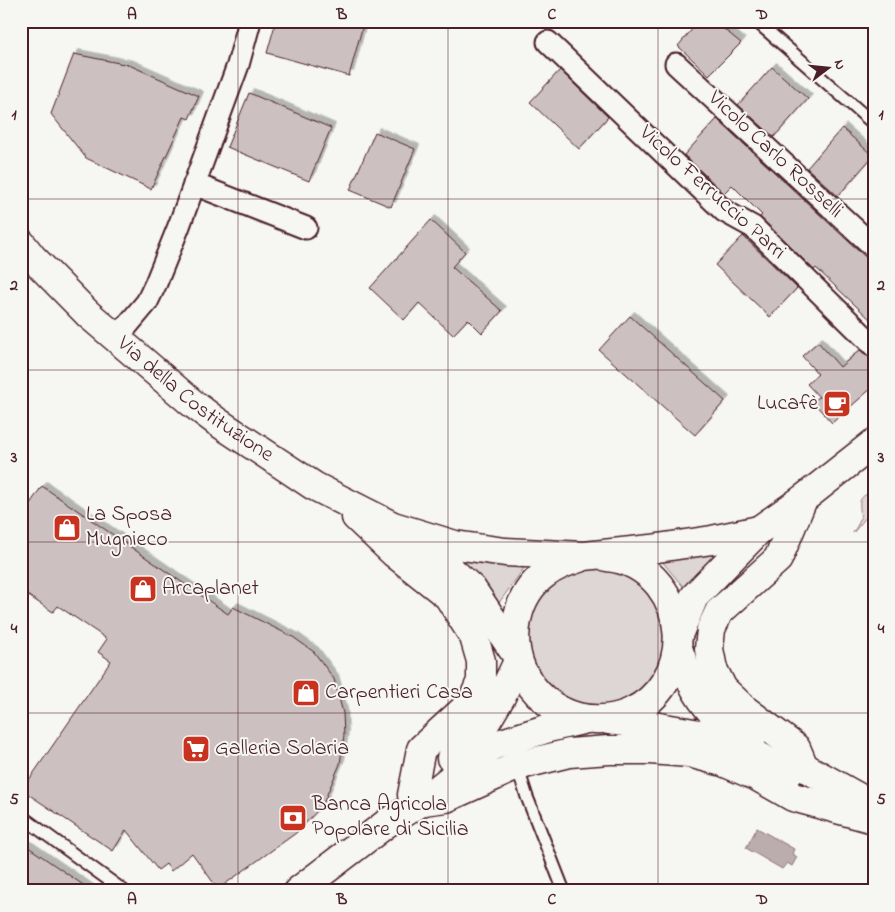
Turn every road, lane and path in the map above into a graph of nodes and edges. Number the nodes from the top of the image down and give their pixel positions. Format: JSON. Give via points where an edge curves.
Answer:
{"nodes":[{"id":1,"x":250,"y":21,"type":"edge"},
{"id":2,"x":756,"y":21,"type":"edge"},
{"id":3,"x":548,"y":42,"type":"dead end"},
{"id":4,"x":676,"y":64,"type":"dead end"},
{"id":5,"x":874,"y":124,"type":"edge"},
{"id":6,"x":194,"y":184,"type":"junction"},
{"id":7,"x":306,"y":228,"type":"dead end"},
{"id":8,"x":21,"y":243,"type":"edge"},
{"id":9,"x":874,"y":247,"type":"edge"},
{"id":10,"x":116,"y":339,"type":"junction"},
{"id":11,"x":874,"y":346,"type":"edge"},
{"id":12,"x":874,"y":443,"type":"edge"},
{"id":13,"x":336,"y":498,"type":"junction"},
{"id":14,"x":804,"y":500,"type":"junction"},
{"id":15,"x":393,"y":526,"type":"junction"},
{"id":16,"x":759,"y":530,"type":"junction"},
{"id":17,"x":590,"y":556,"type":"junction"},
{"id":18,"x":678,"y":641,"type":"junction"},
{"id":19,"x":518,"y":659,"type":"junction"},
{"id":20,"x":594,"y":719,"type":"junction"},
{"id":21,"x":517,"y":766,"type":"junction"},
{"id":22,"x":804,"y":767,"type":"junction"},
{"id":23,"x":417,"y":798,"type":"junction"},
{"id":24,"x":872,"y":814,"type":"edge"},
{"id":25,"x":21,"y":816,"type":"edge"},
{"id":26,"x":124,"y":891,"type":"edge"},
{"id":27,"x":298,"y":891,"type":"edge"},
{"id":28,"x":564,"y":891,"type":"edge"}],
"edges":[{"from":1,"to":6,"type":"street","via":[[238,65]]},
{"from":2,"to":5,"type":"lane"},
{"from":3,"to":11,"type":"street","name":"Vicolo Ferruccio Parri","via":[[724,211],[753,227]]},
{"from":4,"to":9,"type":"street","name":"Vicolo Carlo Rosselli"},
{"from":6,"to":7,"type":"street"},
{"from":6,"to":10,"type":"street","via":[[147,302]]},
{"from":8,"to":10,"type":"street","name":"Via della Costituzione"},
{"from":10,"to":13,"type":"street","name":"Via della Costituzione","via":[[192,404]]},
{"from":12,"to":14,"type":"street"},
{"from":13,"to":15,"type":"street","name":"Via della Costituzione"},
{"from":13,"to":23,"type":"street","via":[[394,553],[448,596],[474,637],[481,661],[481,681],[472,702],[421,749]]},
{"from":14,"to":16,"type":"street"},
{"from":14,"to":22,"type":"street","via":[[778,559],[719,612],[711,629],[709,649],[713,669],[723,689],[796,748]]},
{"from":15,"to":17,"type":"street","via":[[455,544],[505,552]]},
{"from":15,"to":19,"type":"street","via":[[472,589]]},
{"from":16,"to":17,"type":"street","via":[[712,540]]},
{"from":16,"to":18,"type":"street","via":[[694,597]]},
{"from":17,"to":18,"type":"street","via":[[617,558],[654,578],[675,614]]},
{"from":17,"to":19,"type":"street","via":[[562,563],[543,575],[529,592],[517,619]]},
{"from":18,"to":20,"type":"street","via":[[665,684],[652,698],[619,716]]},
{"from":18,"to":22,"type":"street","via":[[691,684],[712,712]]},
{"from":19,"to":20,"type":"street","via":[[526,679],[545,700],[570,715]]},
{"from":19,"to":23,"type":"street","via":[[502,697],[483,727]]},
{"from":20,"to":23,"type":"street","via":[[549,728],[492,746]]},
{"from":20,"to":24,"type":"street","via":[[728,739]]},
{"from":21,"to":23,"type":"street","via":[[446,798]]},
{"from":21,"to":24,"type":"street","via":[[569,753],[609,750],[689,754],[748,772],[792,797]]},
{"from":21,"to":28,"type":"lane"},
{"from":22,"to":24,"type":"street"},
{"from":23,"to":27,"type":"street"},
{"from":25,"to":26,"type":"lane"}]}
